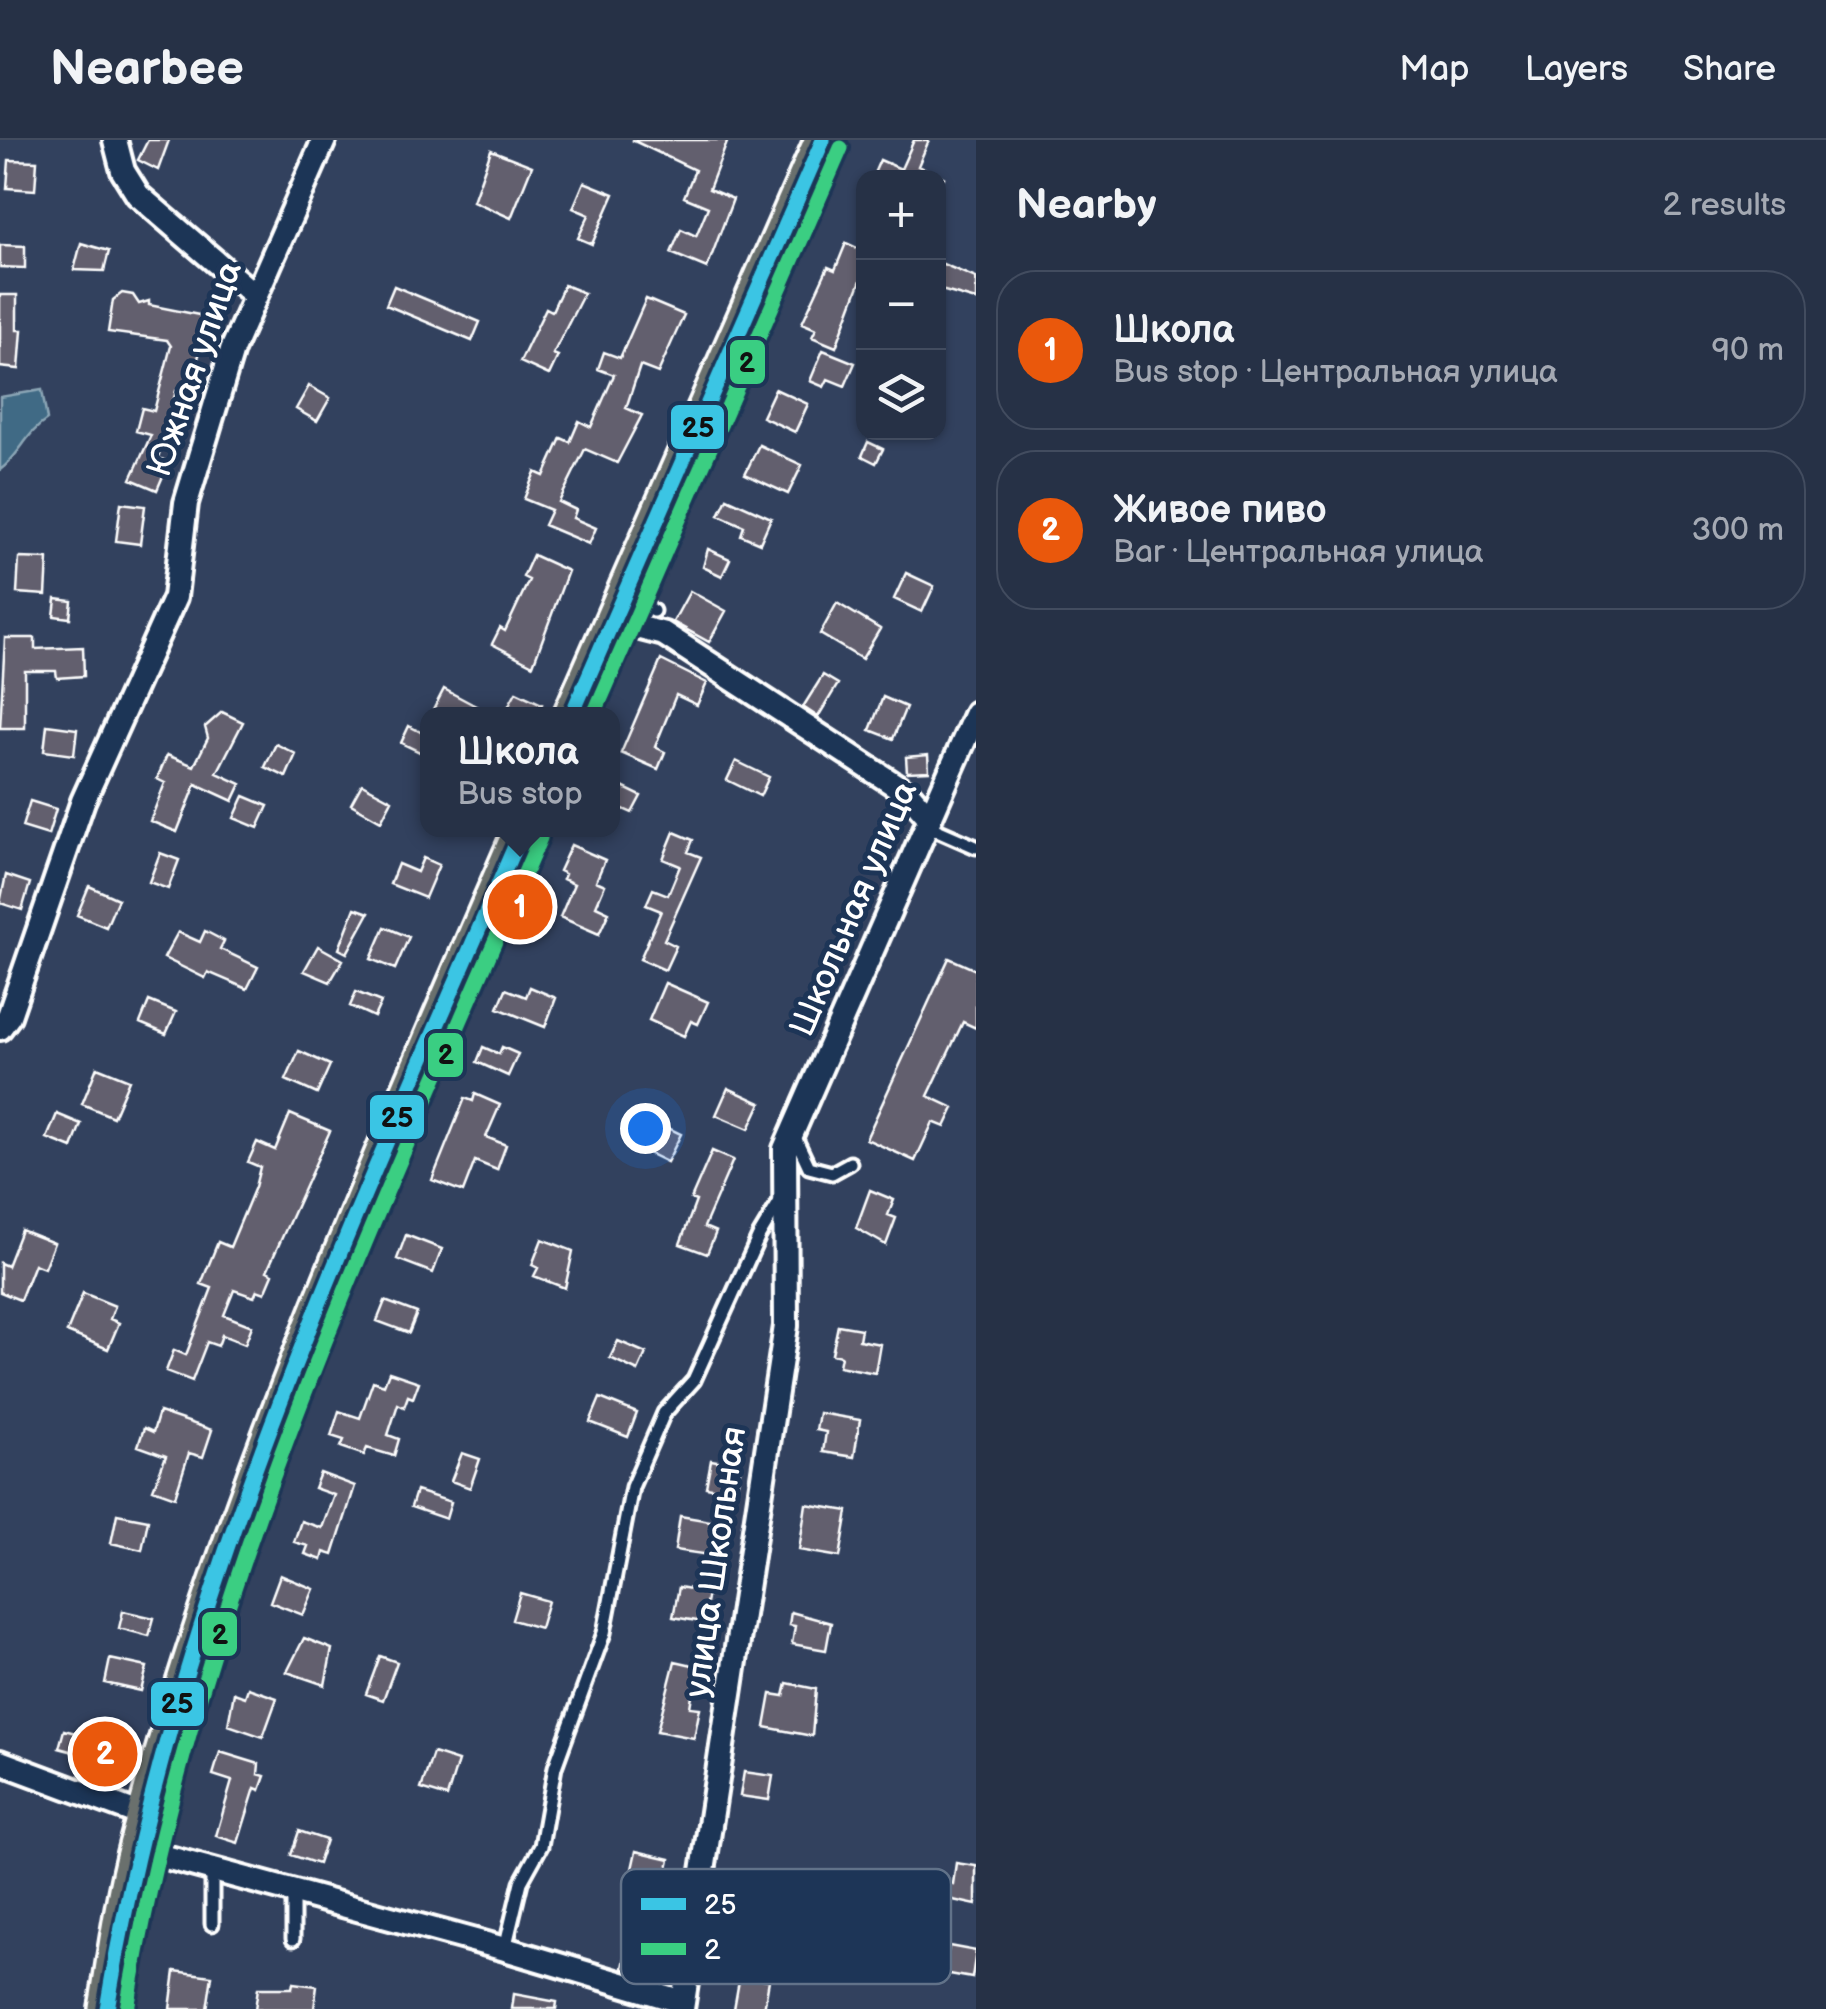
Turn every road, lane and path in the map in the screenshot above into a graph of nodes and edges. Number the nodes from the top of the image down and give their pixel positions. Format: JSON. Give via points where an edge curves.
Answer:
{"nodes":[{"id":1,"x":115,"y":140,"type":"edge"},
{"id":2,"x":324,"y":140,"type":"edge"},
{"id":3,"x":823,"y":140,"type":"edge"},
{"id":4,"x":253,"y":294,"type":"junction"},
{"id":5,"x":630,"y":609,"type":"junction"},
{"id":6,"x":576,"y":707,"type":"edge"},
{"id":7,"x":976,"y":712,"type":"edge"},
{"id":8,"x":969,"y":745,"type":"edge"},
{"id":9,"x":929,"y":821,"type":"junction"},
{"id":10,"x":519,"y":837,"type":"edge"},
{"id":11,"x":976,"y":846,"type":"edge"},
{"id":12,"x":0,"y":1028,"type":"edge"},
{"id":13,"x":793,"y":1131,"type":"junction"},
{"id":14,"x":850,"y":1163,"type":"dead end"},
{"id":15,"x":788,"y":1188,"type":"junction"},
{"id":16,"x":0,"y":1762,"type":"edge"},
{"id":17,"x":140,"y":1833,"type":"junction"},
{"id":18,"x":703,"y":1869,"type":"edge"},
{"id":19,"x":212,"y":1870,"type":"junction"},
{"id":20,"x":293,"y":1892,"type":"junction"},
{"id":21,"x":212,"y":1924,"type":"dead end"},
{"id":22,"x":293,"y":1939,"type":"dead end"},
{"id":23,"x":505,"y":1949,"type":"junction"},
{"id":24,"x":682,"y":2006,"type":"edge"},
{"id":25,"x":106,"y":2009,"type":"edge"}],
"edges":[{"from":1,"to":4,"type":"street","via":[[122,170],[138,195]]},
{"from":2,"to":4,"type":"street","name":"Южная улица"},
{"from":3,"to":5,"type":"main road"},
{"from":4,"to":12,"type":"street","name":"Южная улица","via":[[186,503],[176,597],[83,801]]},
{"from":5,"to":6,"type":"main road"},
{"from":5,"to":9,"type":"street","via":[[909,794]]},
{"from":7,"to":8,"type":"street","name":"Школьная улица"},
{"from":8,"to":9,"type":"street","name":"Школьная улица"},
{"from":9,"to":11,"type":"lane"},
{"from":9,"to":13,"type":"street","name":"Школьная улица"},
{"from":10,"to":17,"type":"main road","via":[[334,1276],[163,1748]]},
{"from":13,"to":14,"type":"lane","via":[[808,1167],[832,1173]]},
{"from":13,"to":15,"type":"street","name":"улица Школьная","via":[[785,1148]]},
{"from":15,"to":18,"type":"street","name":"улица Школьная","via":[[786,1326]]},
{"from":15,"to":23,"type":"lane","via":[[694,1380],[664,1413],[632,1488],[604,1634],[555,1767],[541,1846],[522,1882]]},
{"from":16,"to":17,"type":"street"},
{"from":17,"to":19,"type":"street"},
{"from":17,"to":25,"type":"main road"},
{"from":19,"to":20,"type":"street"},
{"from":19,"to":21,"type":"lane"},
{"from":20,"to":22,"type":"lane"},
{"from":20,"to":23,"type":"street"},
{"from":23,"to":24,"type":"street"}]}
